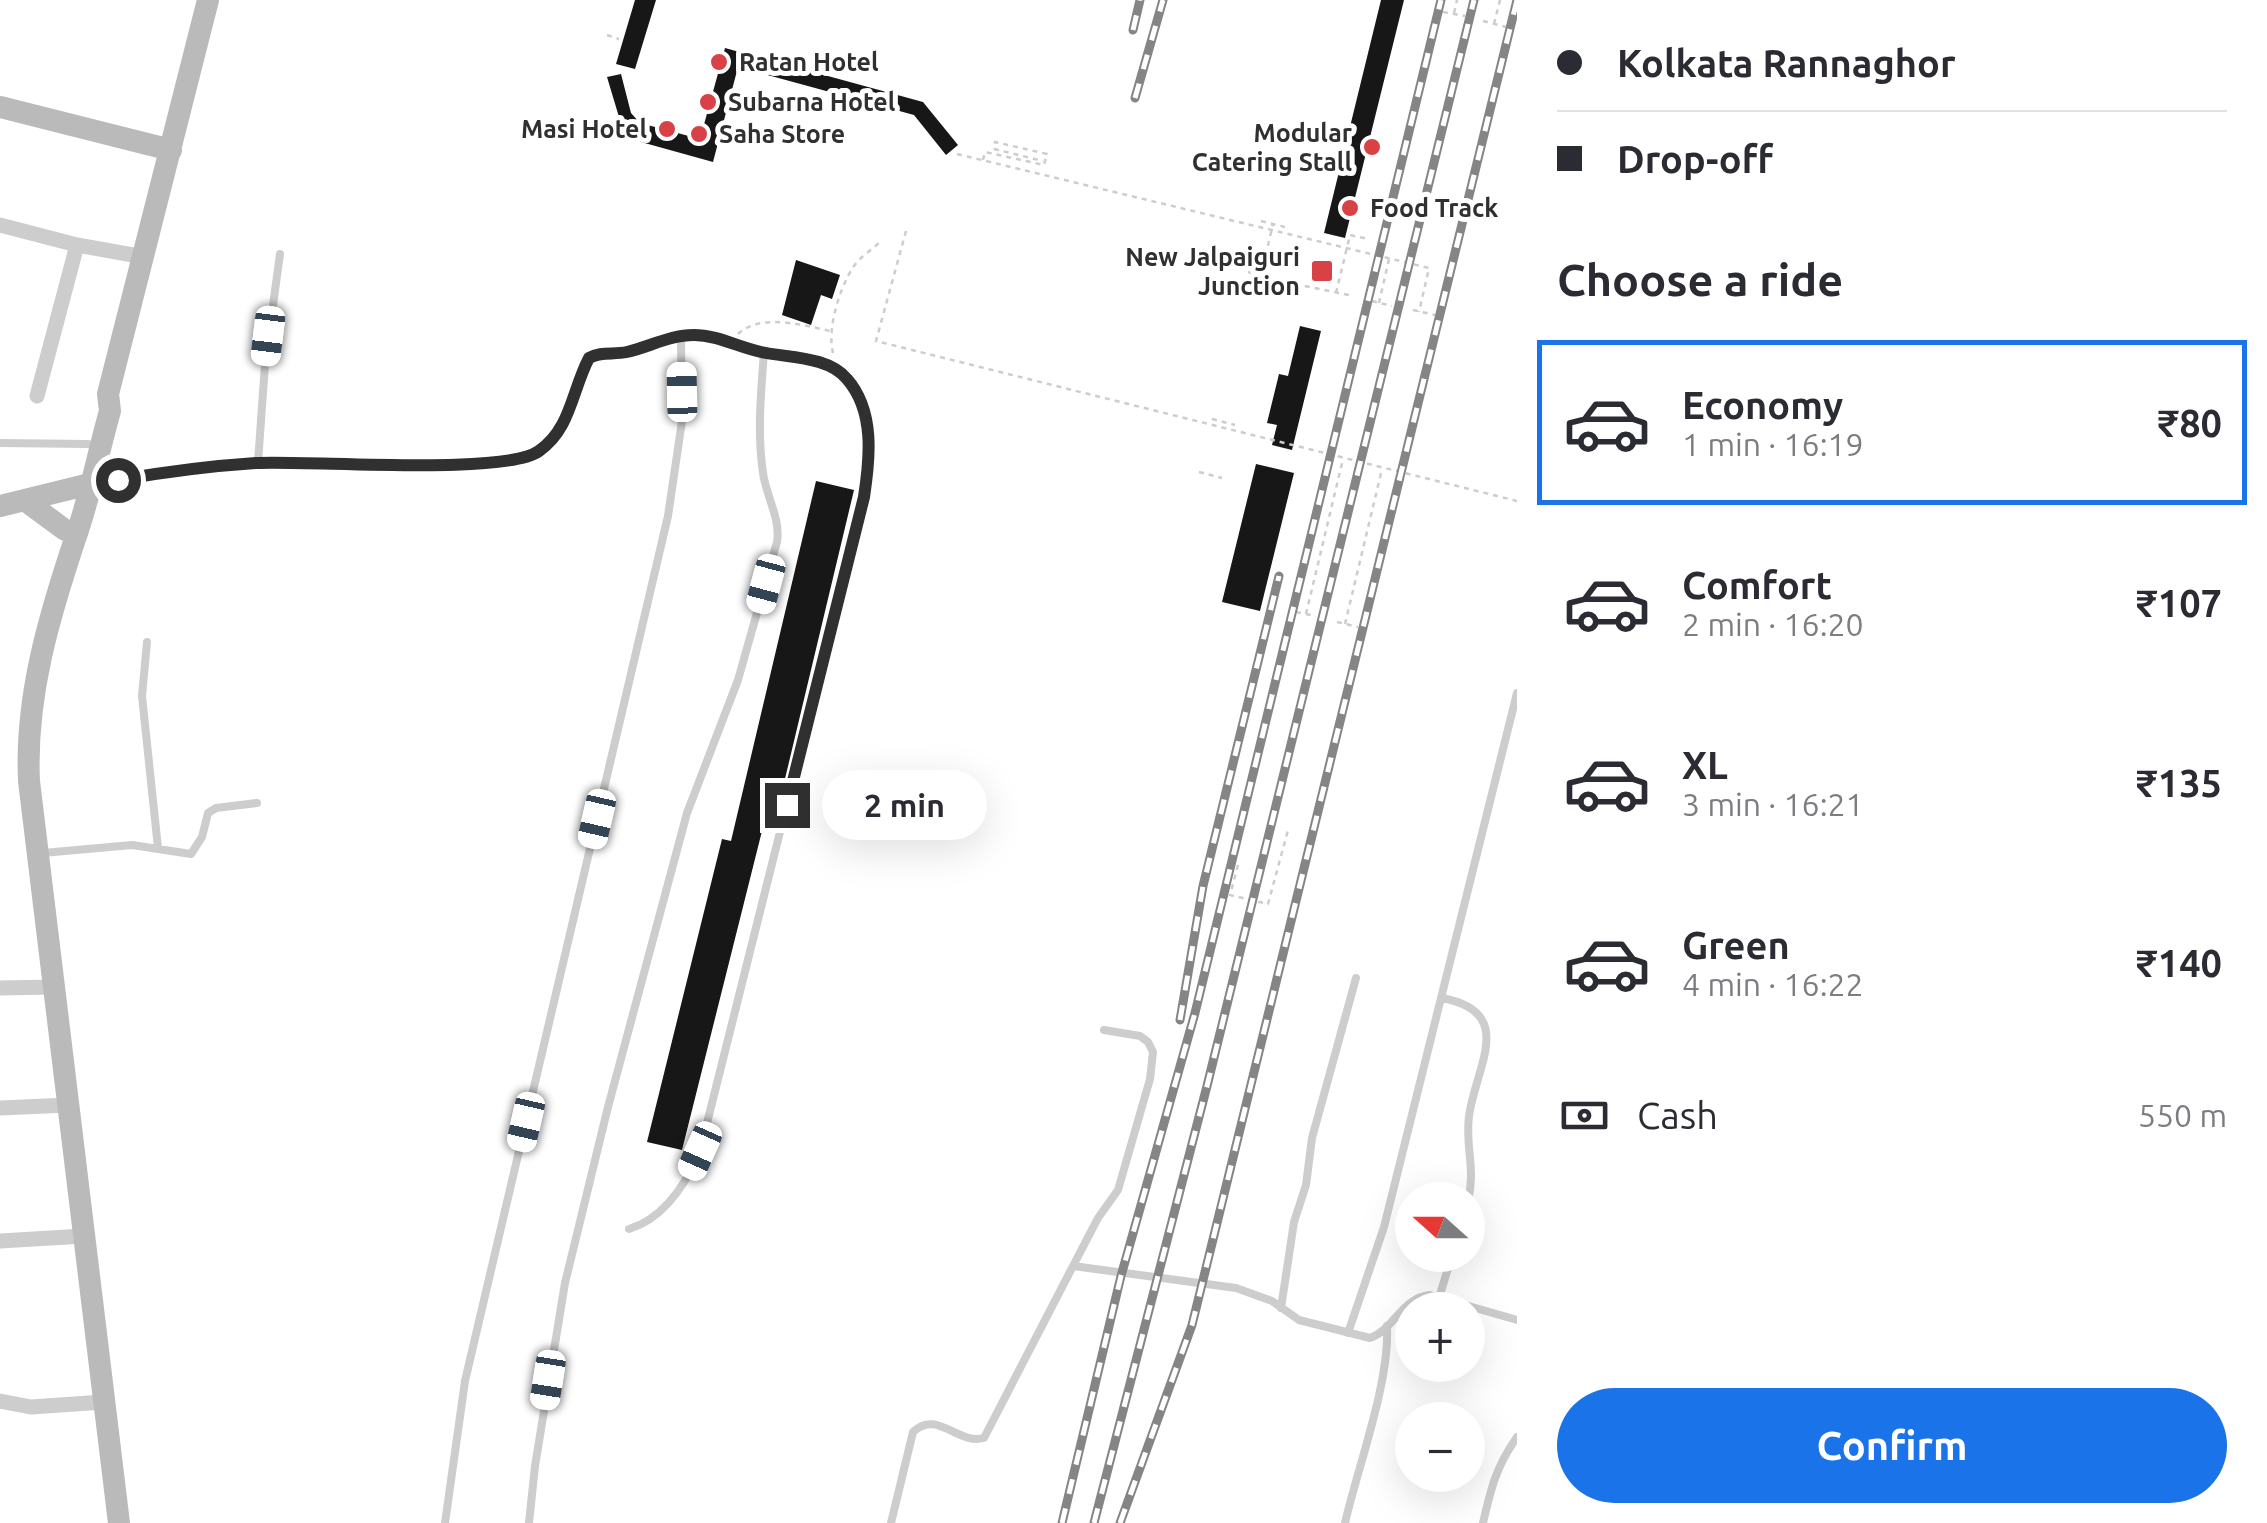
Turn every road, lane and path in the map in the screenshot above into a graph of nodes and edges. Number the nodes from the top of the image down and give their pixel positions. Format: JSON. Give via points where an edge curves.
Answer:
{"nodes":[{"id":1,"x":208,"y":0,"type":"edge"},
{"id":2,"x":1457,"y":0,"type":"edge"},
{"id":3,"x":1500,"y":0,"type":"edge"},
{"id":4,"x":1443,"y":12,"type":"dead end"},
{"id":5,"x":1454,"y":14,"type":"junction"},
{"id":6,"x":1464,"y":16,"type":"dead end"},
{"id":7,"x":1484,"y":21,"type":"dead end"},
{"id":8,"x":1494,"y":24,"type":"junction"},
{"id":9,"x":1506,"y":27,"type":"dead end"},
{"id":10,"x":607,"y":35,"type":"dead end"},
{"id":11,"x":619,"y":39,"type":"dead end"},
{"id":12,"x":7,"y":109,"type":"edge"},
{"id":13,"x":170,"y":150,"type":"junction"},
{"id":14,"x":957,"y":154,"type":"dead end"},
{"id":15,"x":984,"y":160,"type":"junction"},
{"id":16,"x":1041,"y":174,"type":"junction"},
{"id":17,"x":1261,"y":222,"type":"dead end"},
{"id":18,"x":0,"y":225,"type":"edge"},
{"id":19,"x":1272,"y":227,"type":"junction"},
{"id":20,"x":1285,"y":227,"type":"dead end"},
{"id":21,"x":906,"y":232,"type":"dead end"},
{"id":22,"x":1368,"y":239,"type":"dead end"},
{"id":23,"x":881,"y":241,"type":"dead end"},
{"id":24,"x":77,"y":245,"type":"junction"},
{"id":25,"x":1347,"y":248,"type":"junction"},
{"id":26,"x":280,"y":254,"type":"dead end"},
{"id":27,"x":144,"y":257,"type":"junction"},
{"id":28,"x":1390,"y":258,"type":"junction"},
{"id":29,"x":1248,"y":272,"type":"dead end"},
{"id":30,"x":1261,"y":275,"type":"junction"},
{"id":31,"x":1272,"y":278,"type":"dead end"},
{"id":32,"x":1295,"y":284,"type":"dead end"},
{"id":33,"x":1336,"y":293,"type":"junction"},
{"id":34,"x":1354,"y":296,"type":"dead end"},
{"id":35,"x":1372,"y":301,"type":"dead end"},
{"id":36,"x":1379,"y":303,"type":"junction"},
{"id":37,"x":1392,"y":306,"type":"dead end"},
{"id":38,"x":1413,"y":310,"type":"dead end"},
{"id":39,"x":1419,"y":312,"type":"junction"},
{"id":40,"x":1435,"y":315,"type":"dead end"},
{"id":41,"x":832,"y":332,"type":"junction"},
{"id":42,"x":681,"y":336,"type":"junction"},
{"id":43,"x":733,"y":342,"type":"junction"},
{"id":44,"x":764,"y":352,"type":"junction"},
{"id":45,"x":829,"y":366,"type":"junction"},
{"id":46,"x":108,"y":394,"type":"junction"},
{"id":47,"x":37,"y":396,"type":"dead end"},
{"id":48,"x":1212,"y":419,"type":"dead end"},
{"id":49,"x":1223,"y":425,"type":"junction"},
{"id":50,"x":1236,"y":425,"type":"dead end"},
{"id":51,"x":0,"y":443,"type":"edge"},
{"id":52,"x":88,"y":444,"type":"junction"},
{"id":53,"x":1344,"y":458,"type":"junction"},
{"id":54,"x":258,"y":463,"type":"junction"},
{"id":55,"x":1382,"y":467,"type":"junction"},
{"id":56,"x":1199,"y":472,"type":"dead end"},
{"id":57,"x":1222,"y":478,"type":"dead end"},
{"id":58,"x":83,"y":481,"type":"junction"},
{"id":59,"x":1517,"y":501,"type":"edge"},
{"id":60,"x":27,"y":502,"type":"junction"},
{"id":61,"x":0,"y":506,"type":"edge"},
{"id":62,"x":65,"y":530,"type":"junction"},
{"id":63,"x":65,"y":562,"type":"junction"},
{"id":64,"x":1296,"y":612,"type":"dead end"},
{"id":65,"x":1306,"y":614,"type":"junction"},
{"id":66,"x":1316,"y":616,"type":"dead end"},
{"id":67,"x":1337,"y":622,"type":"dead end"},
{"id":68,"x":1345,"y":624,"type":"junction"},
{"id":69,"x":1358,"y":627,"type":"dead end"},
{"id":70,"x":147,"y":642,"type":"dead end"},
{"id":71,"x":1517,"y":693,"type":"edge"},
{"id":72,"x":257,"y":803,"type":"dead end"},
{"id":73,"x":1288,"y":830,"type":"dead end"},
{"id":74,"x":158,"y":848,"type":"junction"},
{"id":75,"x":38,"y":853,"type":"junction"},
{"id":76,"x":1238,"y":865,"type":"dead end"},
{"id":77,"x":1356,"y":978,"type":"dead end"},
{"id":78,"x":0,"y":988,"type":"edge"},
{"id":79,"x":54,"y":988,"type":"junction"},
{"id":80,"x":1442,"y":998,"type":"junction"},
{"id":81,"x":1104,"y":1030,"type":"dead end"},
{"id":82,"x":68,"y":1105,"type":"junction"},
{"id":83,"x":0,"y":1108,"type":"edge"},
{"id":84,"x":1471,"y":1182,"type":"edge"},
{"id":85,"x":629,"y":1229,"type":"dead end"},
{"id":86,"x":84,"y":1236,"type":"junction"},
{"id":87,"x":0,"y":1241,"type":"edge"},
{"id":88,"x":1073,"y":1266,"type":"junction"},
{"id":89,"x":1280,"y":1308,"type":"junction"},
{"id":90,"x":1485,"y":1311,"type":"edge"},
{"id":91,"x":1395,"y":1318,"type":"edge"},
{"id":92,"x":1517,"y":1320,"type":"edge"},
{"id":93,"x":1388,"y":1326,"type":"junction"},
{"id":94,"x":1348,"y":1334,"type":"junction"},
{"id":95,"x":0,"y":1401,"type":"edge"},
{"id":96,"x":104,"y":1402,"type":"junction"},
{"id":97,"x":1517,"y":1437,"type":"edge"},
{"id":98,"x":119,"y":1523,"type":"edge"},
{"id":99,"x":446,"y":1523,"type":"edge"},
{"id":100,"x":529,"y":1523,"type":"edge"},
{"id":101,"x":891,"y":1523,"type":"edge"},
{"id":102,"x":1345,"y":1523,"type":"edge"},
{"id":103,"x":1483,"y":1523,"type":"edge"}],
"edges":[{"from":1,"to":13,"type":"main road"},
{"from":2,"to":5,"type":"path"},
{"from":3,"to":8,"type":"path"},
{"from":4,"to":5,"type":"path"},
{"from":5,"to":6,"type":"path"},
{"from":7,"to":8,"type":"path"},
{"from":8,"to":9,"type":"path"},
{"from":10,"to":11,"type":"path"},
{"from":12,"to":13,"type":"main road"},
{"from":13,"to":27,"type":"main road"},
{"from":14,"to":15,"type":"path"},
{"from":15,"to":16,"type":"path"},
{"from":15,"to":16,"type":"path","via":[[986,152],[1044,165],[1047,154],[996,142],[994,150],[1028,158],[1046,162]]},
{"from":16,"to":19,"type":"path"},
{"from":17,"to":19,"type":"path"},
{"from":18,"to":24,"type":"street"},
{"from":19,"to":20,"type":"path"},
{"from":19,"to":25,"type":"path"},
{"from":19,"to":30,"type":"path"},
{"from":21,"to":49,"type":"path","via":[[876,341]]},
{"from":22,"to":25,"type":"path","via":[[1350,235]]},
{"from":23,"to":41,"type":"path","via":[[853,267]]},
{"from":24,"to":27,"type":"street"},
{"from":24,"to":47,"type":"street"},
{"from":25,"to":28,"type":"path"},
{"from":25,"to":33,"type":"path"},
{"from":26,"to":54,"type":"lane"},
{"from":27,"to":46,"type":"main road"},
{"from":28,"to":36,"type":"path"},
{"from":28,"to":39,"type":"path","via":[[1430,268]]},
{"from":29,"to":30,"type":"path"},
{"from":30,"to":31,"type":"path"},
{"from":32,"to":33,"type":"path"},
{"from":33,"to":34,"type":"path"},
{"from":35,"to":36,"type":"path"},
{"from":36,"to":37,"type":"path"},
{"from":38,"to":39,"type":"path"},
{"from":39,"to":40,"type":"path"},
{"from":41,"to":43,"type":"path","via":[[764,322],[740,331]]},
{"from":41,"to":45,"type":"path"},
{"from":42,"to":43,"type":"lane"},
{"from":42,"to":54,"type":"lane","via":[[589,358],[555,437],[520,460]]},
{"from":42,"to":99,"type":"lane","via":[[682,420],[668,516],[465,1381]]},
{"from":43,"to":44,"type":"lane"},
{"from":44,"to":45,"type":"lane"},
{"from":44,"to":100,"type":"lane","via":[[762,469],[779,526],[777,542],[738,680],[687,813],[604,1125],[564,1284]]},
{"from":45,"to":85,"type":"lane","via":[[846,377],[863,410],[870,441],[864,497],[700,1151],[666,1206]]},
{"from":46,"to":52,"type":"main road"},
{"from":46,"to":58,"type":"main road","via":[[110,411]]},
{"from":48,"to":49,"type":"path"},
{"from":49,"to":50,"type":"path"},
{"from":49,"to":53,"type":"path"},
{"from":51,"to":52,"type":"lane"},
{"from":52,"to":58,"type":"main road"},
{"from":53,"to":55,"type":"path"},
{"from":53,"to":65,"type":"path"},
{"from":54,"to":58,"type":"lane"},
{"from":55,"to":59,"type":"path"},
{"from":55,"to":68,"type":"path"},
{"from":56,"to":57,"type":"path"},
{"from":58,"to":60,"type":"main road"},
{"from":58,"to":62,"type":"main road"},
{"from":58,"to":63,"type":"main road"},
{"from":60,"to":61,"type":"main road"},
{"from":60,"to":62,"type":"main road"},
{"from":62,"to":63,"type":"main road"},
{"from":63,"to":75,"type":"main road","via":[[28,728]]},
{"from":64,"to":65,"type":"path"},
{"from":65,"to":66,"type":"path"},
{"from":67,"to":68,"type":"path"},
{"from":68,"to":69,"type":"path"},
{"from":70,"to":74,"type":"lane","via":[[142,696]]},
{"from":71,"to":80,"type":"lane"},
{"from":72,"to":74,"type":"lane","via":[[208,814],[191,854]]},
{"from":73,"to":76,"type":"path","via":[[1268,904],[1230,895]]},
{"from":74,"to":75,"type":"lane"},
{"from":75,"to":79,"type":"main road"},
{"from":77,"to":89,"type":"lane","via":[[1312,1138]]},
{"from":78,"to":79,"type":"street"},
{"from":79,"to":82,"type":"main road"},
{"from":80,"to":84,"type":"lane","via":[[1478,1011],[1488,1039],[1469,1115]]},
{"from":80,"to":94,"type":"lane","via":[[1384,1227]]},
{"from":81,"to":88,"type":"lane","via":[[1148,1042],[1150,1079],[1118,1190]]},
{"from":82,"to":83,"type":"street"},
{"from":82,"to":86,"type":"main road"},
{"from":86,"to":87,"type":"street"},
{"from":86,"to":96,"type":"main road"},
{"from":88,"to":89,"type":"lane","via":[[1236,1288]]},
{"from":88,"to":101,"type":"lane","via":[[984,1438],[970,1439],[931,1422],[913,1432]]},
{"from":89,"to":94,"type":"lane"},
{"from":90,"to":92,"type":"lane"},
{"from":91,"to":93,"type":"lane"},
{"from":93,"to":94,"type":"lane","via":[[1370,1338]]},
{"from":93,"to":102,"type":"lane"},
{"from":95,"to":96,"type":"street","via":[[31,1407]]},
{"from":96,"to":98,"type":"main road"},
{"from":97,"to":103,"type":"lane","via":[[1502,1456]]}]}
